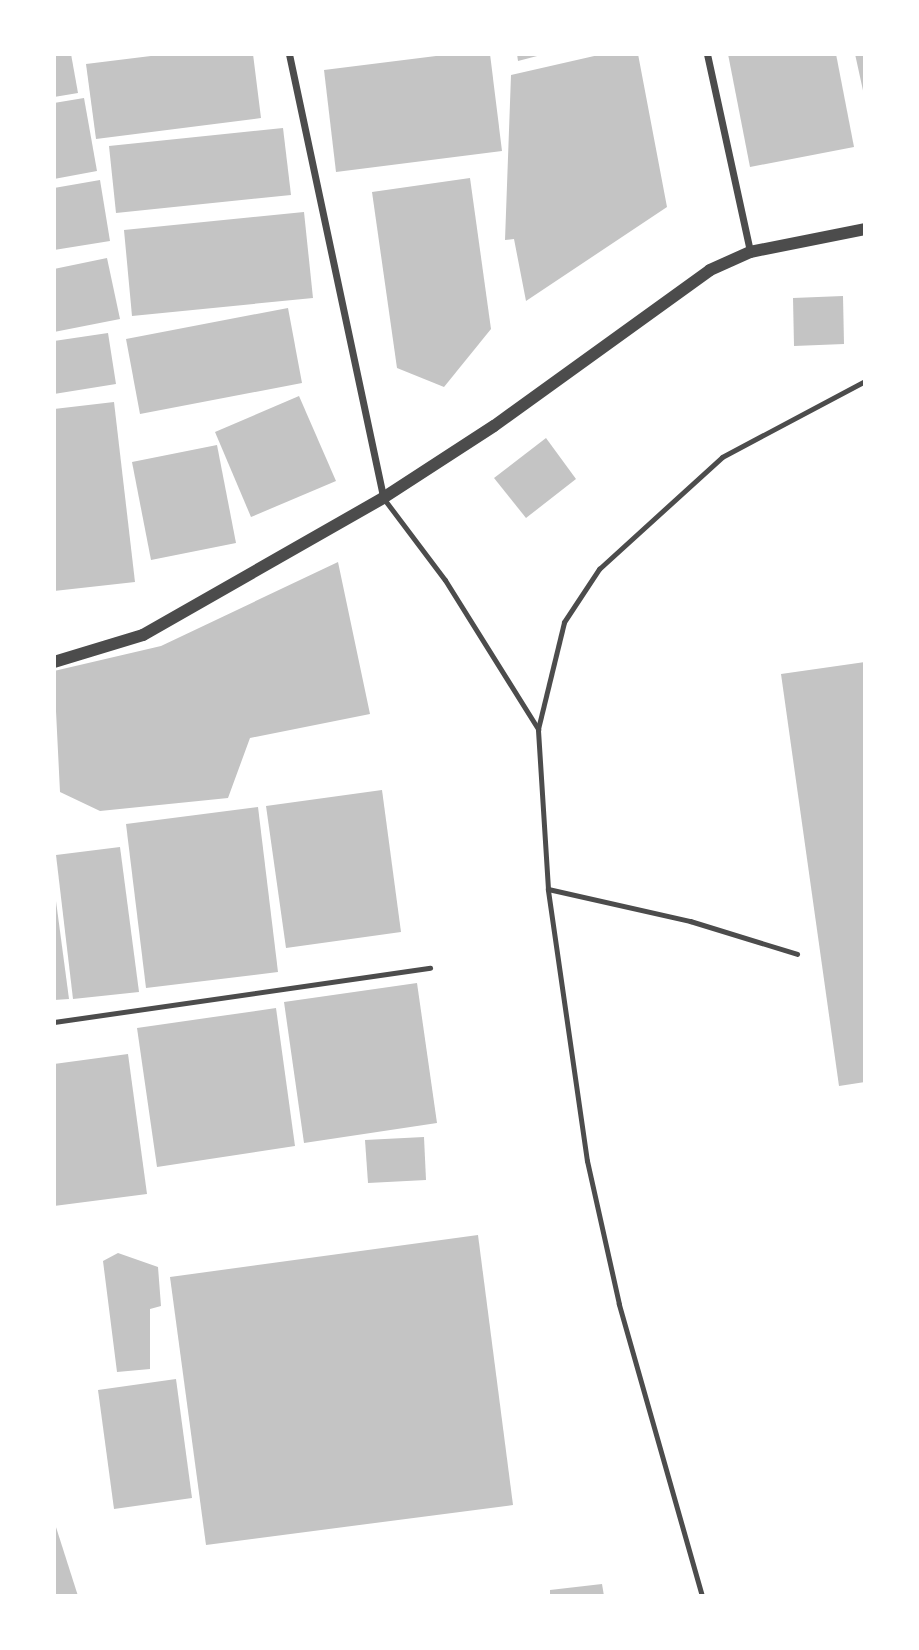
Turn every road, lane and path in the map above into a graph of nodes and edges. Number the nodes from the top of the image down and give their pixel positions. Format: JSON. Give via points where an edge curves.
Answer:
{"nodes":[{"id":1,"x":289,"y":54,"type":"edge"},
{"id":2,"x":707,"y":54,"type":"edge"},
{"id":3,"x":865,"y":229,"type":"edge"},
{"id":4,"x":750,"y":252,"type":"junction"},
{"id":5,"x":865,"y":381,"type":"edge"},
{"id":6,"x":383,"y":498,"type":"junction"},
{"id":7,"x":54,"y":662,"type":"edge"},
{"id":8,"x":538,"y":729,"type":"junction"},
{"id":9,"x":548,"y":889,"type":"junction"},
{"id":10,"x":797,"y":954,"type":"dead end"},
{"id":11,"x":430,"y":968,"type":"dead end"},
{"id":12,"x":54,"y":1022,"type":"edge"},
{"id":13,"x":702,"y":1596,"type":"edge"}],
"edges":[{"from":1,"to":6,"type":"street"},
{"from":2,"to":4,"type":"street"},
{"from":3,"to":4,"type":"street"},
{"from":4,"to":6,"type":"street","via":[[710,270],[494,426]]},
{"from":5,"to":8,"type":"lane","via":[[722,457],[599,569],[564,622]]},
{"from":6,"to":7,"type":"street","via":[[143,635]]},
{"from":6,"to":8,"type":"lane","via":[[444,580]]},
{"from":8,"to":9,"type":"lane"},
{"from":9,"to":10,"type":"lane","via":[[690,921]]},
{"from":9,"to":13,"type":"lane","via":[[590,1174],[620,1304]]},
{"from":11,"to":12,"type":"lane"}]}
